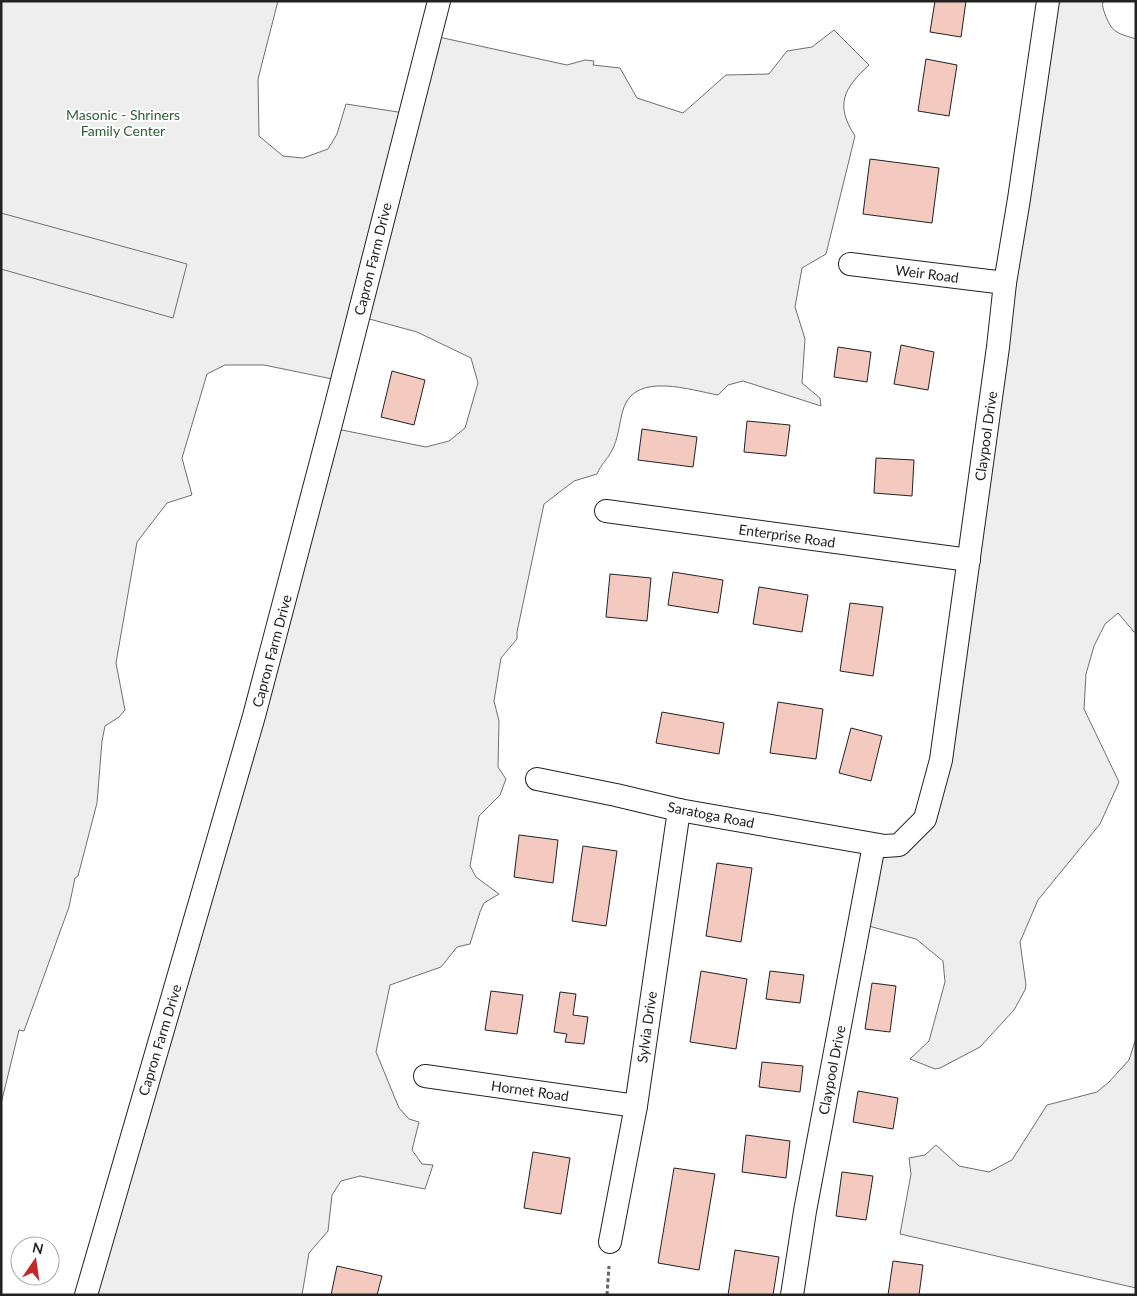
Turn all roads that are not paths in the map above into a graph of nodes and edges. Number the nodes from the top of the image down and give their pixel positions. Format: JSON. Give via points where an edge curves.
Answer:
{"nodes":[{"id":1,"x":439,"y":1,"type":"edge"},
{"id":2,"x":1048,"y":1,"type":"edge"},
{"id":3,"x":850,"y":264,"type":"dead end"},
{"id":4,"x":1005,"y":283,"type":"junction"},
{"id":5,"x":606,"y":511,"type":"dead end"},
{"id":6,"x":969,"y":560,"type":"junction"},
{"id":7,"x":537,"y":779,"type":"dead end"},
{"id":8,"x":679,"y":810,"type":"junction"},
{"id":9,"x":880,"y":846,"type":"junction"},
{"id":10,"x":425,"y":1076,"type":"dead end"},
{"id":11,"x":636,"y":1106,"type":"junction"},
{"id":12,"x":610,"y":1242,"type":"road end"},
{"id":13,"x":86,"y":1295,"type":"edge"},
{"id":14,"x":792,"y":1295,"type":"edge"}],
"edges":[{"from":1,"to":13,"type":"street","name":"Capron Farm Drive","via":[[254,716]]},
{"from":2,"to":4,"type":"street","name":"Claypool Drive"},
{"from":3,"to":4,"type":"street","name":"Weir Road"},
{"from":4,"to":6,"type":"street","name":"Claypool Drive"},
{"from":5,"to":6,"type":"street","name":"Enterprise Road"},
{"from":6,"to":9,"type":"street","name":"Claypool Drive","via":[[941,760],[925,819],[900,846]]},
{"from":7,"to":8,"type":"street","name":"Saratoga Road"},
{"from":8,"to":9,"type":"street","name":"Saratoga Road"},
{"from":8,"to":11,"type":"street","name":"Sylvia Drive"},
{"from":9,"to":14,"type":"street","name":"Claypool Drive","via":[[807,1202]]},
{"from":10,"to":11,"type":"street","name":"Hornet Road"},
{"from":11,"to":12,"type":"street","name":"Sylvia Drive"}]}
